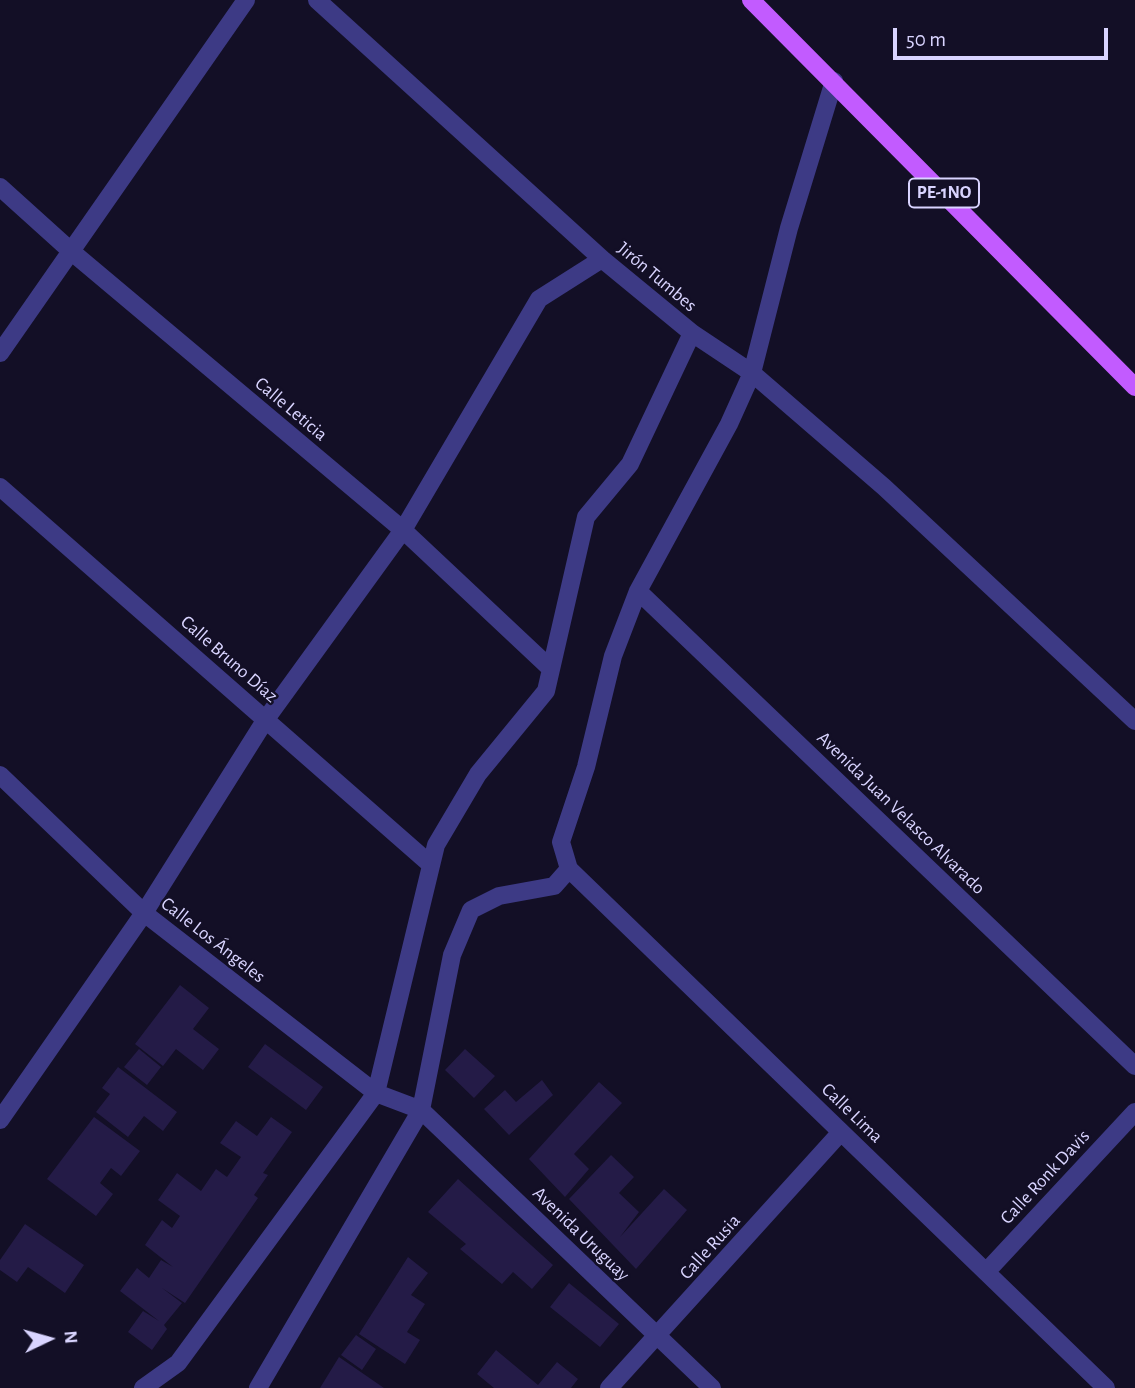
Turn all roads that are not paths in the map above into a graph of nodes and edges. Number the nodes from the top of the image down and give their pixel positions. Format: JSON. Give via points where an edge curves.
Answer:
{"nodes":[{"id":1,"x":246,"y":0,"type":"edge"},
{"id":2,"x":317,"y":0,"type":"edge"},
{"id":3,"x":751,"y":0,"type":"edge"},
{"id":4,"x":834,"y":81,"type":"junction"},
{"id":5,"x":0,"y":187,"type":"edge"},
{"id":6,"x":72,"y":253,"type":"junction"},
{"id":7,"x":602,"y":259,"type":"junction"},
{"id":8,"x":692,"y":333,"type":"junction"},
{"id":9,"x":0,"y":354,"type":"edge"},
{"id":10,"x":752,"y":373,"type":"junction"},
{"id":11,"x":1135,"y":387,"type":"edge"},
{"id":12,"x":0,"y":487,"type":"edge"},
{"id":13,"x":403,"y":530,"type":"junction"},
{"id":14,"x":638,"y":591,"type":"junction"},
{"id":15,"x":551,"y":669,"type":"junction"},
{"id":16,"x":266,"y":719,"type":"junction"},
{"id":17,"x":1135,"y":721,"type":"edge"},
{"id":18,"x":0,"y":775,"type":"edge"},
{"id":19,"x":430,"y":864,"type":"junction"},
{"id":20,"x":569,"y":869,"type":"junction"},
{"id":21,"x":144,"y":913,"type":"junction"},
{"id":22,"x":1135,"y":1066,"type":"edge"},
{"id":23,"x":376,"y":1093,"type":"junction"},
{"id":24,"x":421,"y":1110,"type":"junction"},
{"id":25,"x":1135,"y":1112,"type":"edge"},
{"id":26,"x":0,"y":1120,"type":"edge"},
{"id":27,"x":842,"y":1132,"type":"junction"},
{"id":28,"x":986,"y":1271,"type":"junction"},
{"id":29,"x":658,"y":1336,"type":"junction"},
{"id":30,"x":143,"y":1388,"type":"edge"},
{"id":31,"x":258,"y":1388,"type":"edge"},
{"id":32,"x":609,"y":1388,"type":"edge"},
{"id":33,"x":712,"y":1388,"type":"edge"},
{"id":34,"x":1105,"y":1388,"type":"edge"}],
"edges":[{"from":1,"to":6,"type":"street"},
{"from":2,"to":7,"type":"street","name":"Jirón Tumbes"},
{"from":3,"to":4,"type":"main road","number":"PE-1NO"},
{"from":4,"to":10,"type":"street","via":[[789,228]]},
{"from":4,"to":11,"type":"main road","number":"PE-1NO"},
{"from":5,"to":6,"type":"street","name":"Calle Leticia"},
{"from":6,"to":9,"type":"street"},
{"from":6,"to":13,"type":"street","name":"Calle Leticia"},
{"from":7,"to":8,"type":"street","name":"Jirón Tumbes"},
{"from":7,"to":13,"type":"street","via":[[539,299]]},
{"from":8,"to":10,"type":"street","name":"Jirón Tumbes"},
{"from":8,"to":15,"type":"street","via":[[630,464],[586,517]]},
{"from":10,"to":14,"type":"street"},
{"from":10,"to":17,"type":"street","name":"Jirón Tumbes","via":[[884,487]]},
{"from":12,"to":16,"type":"street","name":"Calle Bruno Díaz"},
{"from":13,"to":15,"type":"street","name":"Calle Leticia"},
{"from":13,"to":16,"type":"street"},
{"from":14,"to":20,"type":"street","via":[[613,656],[586,767],[561,842]]},
{"from":14,"to":22,"type":"street","name":"Avenida Juan Velasco Alvarado"},
{"from":15,"to":19,"type":"street","via":[[546,691],[478,774],[436,845]]},
{"from":16,"to":19,"type":"street","name":"Calle Bruno Díaz"},
{"from":16,"to":21,"type":"street"},
{"from":18,"to":21,"type":"street","name":"Calle Los Ángeles"},
{"from":19,"to":23,"type":"street"},
{"from":20,"to":24,"type":"street","via":[[554,886],[499,896],[471,910],[452,955]]},
{"from":20,"to":27,"type":"street","name":"Calle Lima"},
{"from":21,"to":23,"type":"street","name":"Calle Los Ángeles"},
{"from":21,"to":26,"type":"street"},
{"from":23,"to":24,"type":"street","name":"Calle Los Ángeles"},
{"from":23,"to":30,"type":"street","via":[[178,1363]]},
{"from":24,"to":29,"type":"street","name":"Avenida Uruguay"},
{"from":24,"to":31,"type":"street"},
{"from":25,"to":28,"type":"street","name":"Calle Ronk Davis"},
{"from":27,"to":28,"type":"street","name":"Calle Lima"},
{"from":27,"to":29,"type":"street","name":"Calle Rusia"},
{"from":28,"to":34,"type":"street","name":"Calle Lima"},
{"from":29,"to":32,"type":"street","name":"Calle Rusia"},
{"from":29,"to":33,"type":"street","name":"Avenida Uruguay"}]}
